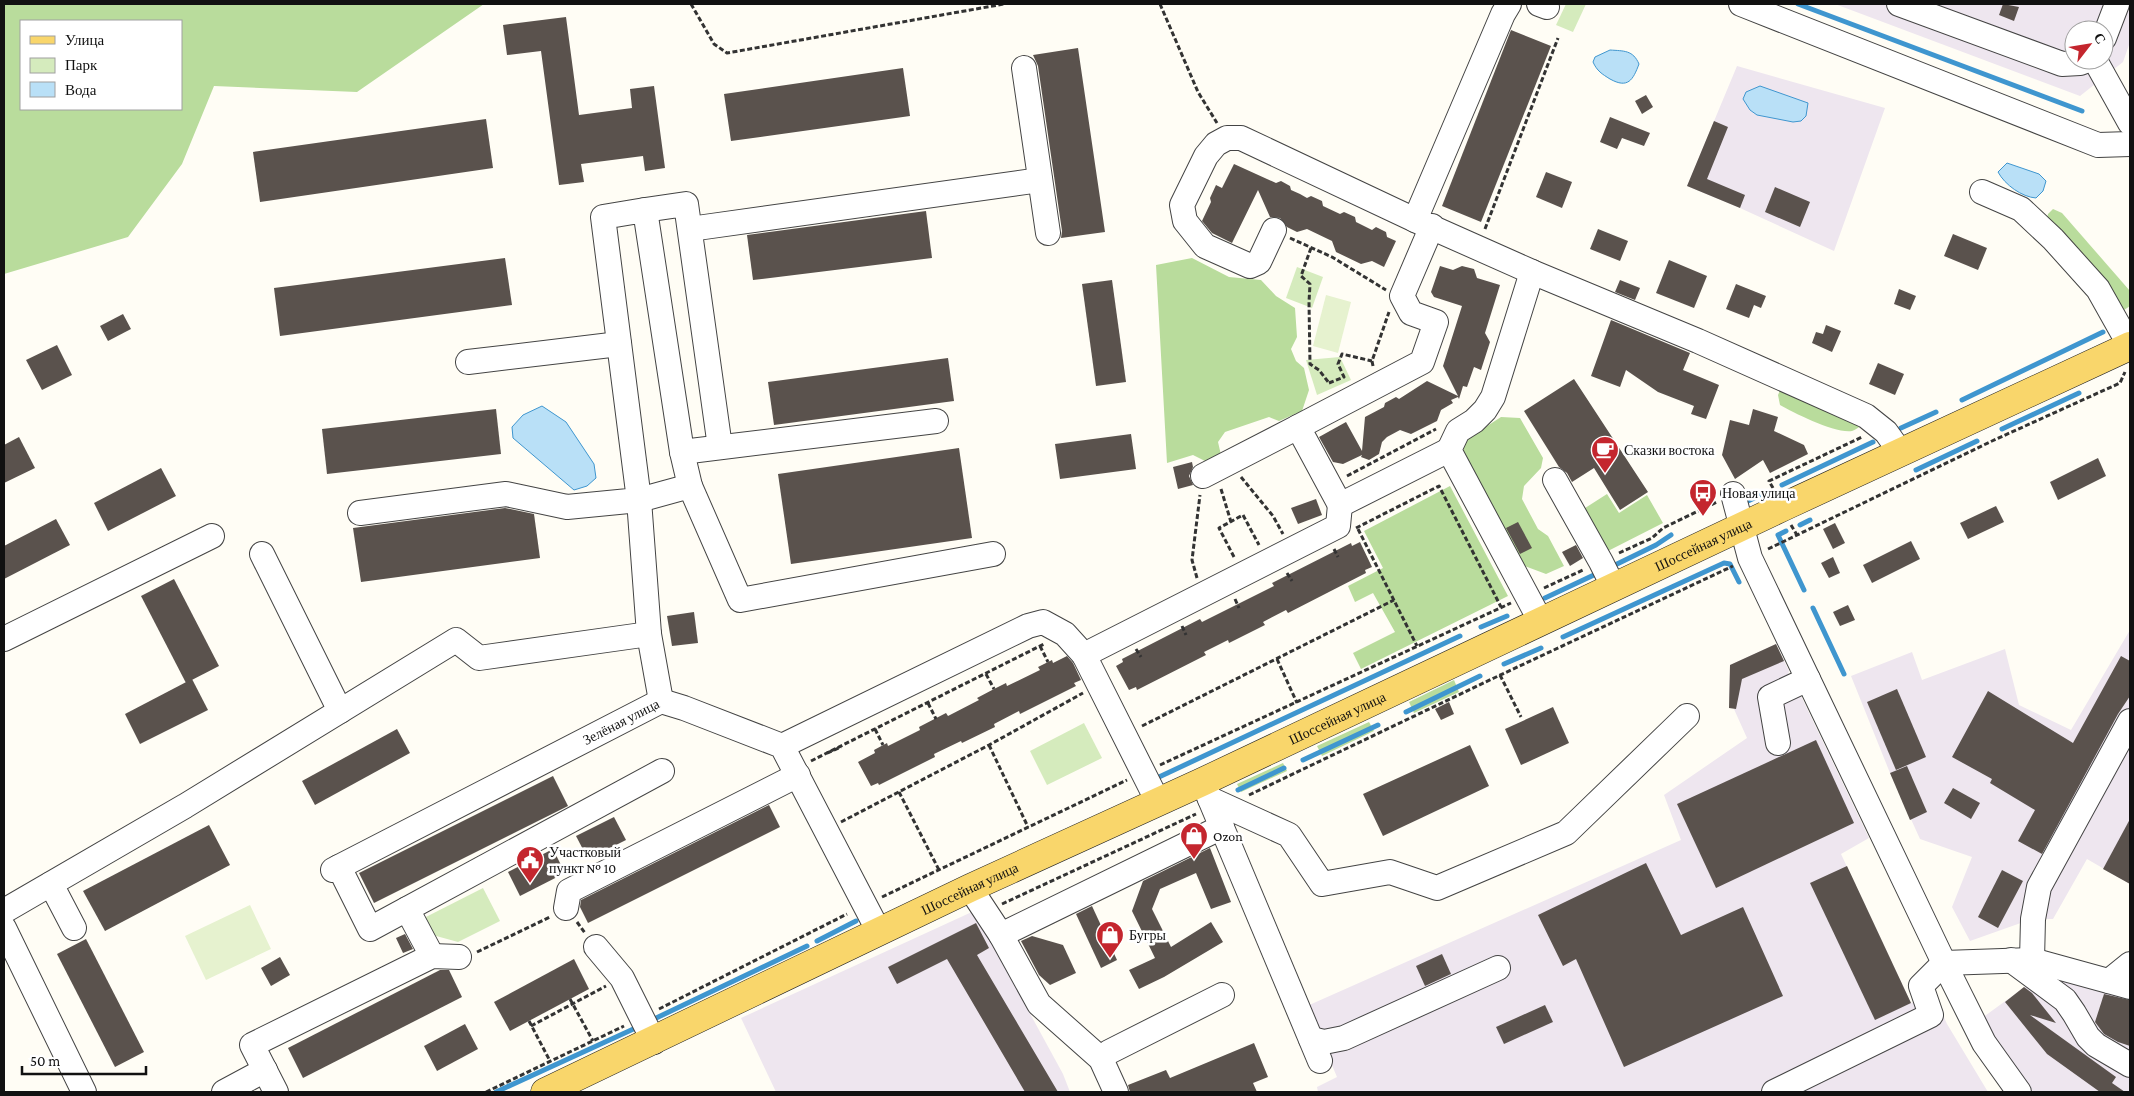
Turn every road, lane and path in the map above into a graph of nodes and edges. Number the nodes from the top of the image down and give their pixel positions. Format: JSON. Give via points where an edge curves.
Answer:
{"nodes":[{"id":1,"x":691,"y":4,"type":"edge"},
{"id":2,"x":1004,"y":4,"type":"edge"},
{"id":3,"x":1160,"y":4,"type":"edge"},
{"id":4,"x":1509,"y":4,"type":"edge"},
{"id":5,"x":1741,"y":4,"type":"edge"},
{"id":6,"x":2117,"y":4,"type":"edge"},
{"id":7,"x":1912,"y":6,"type":"edge"},
{"id":8,"x":2111,"y":20,"type":"edge"},
{"id":9,"x":1558,"y":38,"type":"dead end"},
{"id":10,"x":2064,"y":64,"type":"edge"},
{"id":11,"x":1024,"y":68,"type":"dead end"},
{"id":12,"x":2101,"y":70,"type":"edge"},
{"id":13,"x":2130,"y":123,"type":"edge"},
{"id":14,"x":1227,"y":138,"type":"junction"},
{"id":15,"x":2130,"y":144,"type":"edge"},
{"id":16,"x":1040,"y":180,"type":"junction"},
{"id":17,"x":1982,"y":192,"type":"dead end"},
{"id":18,"x":645,"y":210,"type":"junction"},
{"id":19,"x":1424,"y":223,"type":"junction"},
{"id":20,"x":1476,"y":225,"type":"dead end"},
{"id":21,"x":690,"y":229,"type":"junction"},
{"id":22,"x":1274,"y":230,"type":"joint"},
{"id":23,"x":1048,"y":233,"type":"dead end"},
{"id":24,"x":1311,"y":248,"type":"junction"},
{"id":25,"x":1532,"y":272,"type":"junction"},
{"id":26,"x":1387,"y":291,"type":"dead end"},
{"id":27,"x":1392,"y":305,"type":"dead end"},
{"id":28,"x":619,"y":344,"type":"junction"},
{"id":29,"x":2130,"y":354,"type":"edge"},
{"id":30,"x":1372,"y":361,"type":"junction"},
{"id":31,"x":468,"y":362,"type":"dead end"},
{"id":32,"x":1329,"y":383,"type":"junction"},
{"id":33,"x":1378,"y":385,"type":"junction"},
{"id":34,"x":1341,"y":405,"type":"junction"},
{"id":35,"x":936,"y":421,"type":"dead end"},
{"id":36,"x":1298,"y":427,"type":"junction"},
{"id":37,"x":1882,"y":427,"type":"junction"},
{"id":38,"x":720,"y":447,"type":"junction"},
{"id":39,"x":1449,"y":450,"type":"junction"},
{"id":40,"x":682,"y":452,"type":"junction"},
{"id":41,"x":1901,"y":453,"type":"junction"},
{"id":42,"x":1216,"y":469,"type":"junction"},
{"id":43,"x":1555,"y":480,"type":"dead end"},
{"id":44,"x":690,"y":486,"type":"junction"},
{"id":45,"x":1774,"y":490,"type":"dead end"},
{"id":46,"x":1733,"y":494,"type":"joint"},
{"id":47,"x":639,"y":500,"type":"junction"},
{"id":48,"x":1340,"y":505,"type":"junction"},
{"id":49,"x":360,"y":513,"type":"dead end"},
{"id":50,"x":1231,"y":522,"type":"junction"},
{"id":51,"x":1357,"y":527,"type":"junction"},
{"id":52,"x":1741,"y":528,"type":"junction"},
{"id":53,"x":1350,"y":531,"type":"dead end"},
{"id":54,"x":212,"y":536,"type":"dead end"},
{"id":55,"x":1778,"y":545,"type":"dead end"},
{"id":56,"x":1291,"y":549,"type":"junction"},
{"id":57,"x":262,"y":554,"type":"dead end"},
{"id":58,"x":993,"y":554,"type":"dead end"},
{"id":59,"x":1268,"y":562,"type":"junction"},
{"id":60,"x":1601,"y":562,"type":"junction"},
{"id":61,"x":1735,"y":565,"type":"dead end"},
{"id":62,"x":1242,"y":574,"type":"junction"},
{"id":63,"x":1614,"y":588,"type":"junction"},
{"id":64,"x":1202,"y":595,"type":"junction"},
{"id":65,"x":1528,"y":595,"type":"junction"},
{"id":66,"x":1394,"y":600,"type":"junction"},
{"id":67,"x":1501,"y":607,"type":"junction"},
{"id":68,"x":1541,"y":622,"type":"junction"},
{"id":69,"x":649,"y":634,"type":"junction"},
{"id":70,"x":1065,"y":634,"type":"junction"},
{"id":71,"x":4,"y":639,"type":"edge"},
{"id":72,"x":1040,"y":646,"type":"junction"},
{"id":73,"x":1417,"y":646,"type":"junction"},
{"id":74,"x":1084,"y":655,"type":"junction"},
{"id":75,"x":1277,"y":659,"type":"junction"},
{"id":76,"x":1048,"y":662,"type":"dead end"},
{"id":77,"x":986,"y":674,"type":"junction"},
{"id":78,"x":1500,"y":675,"type":"junction"},
{"id":79,"x":1808,"y":679,"type":"junction"},
{"id":80,"x":1099,"y":684,"type":"junction"},
{"id":81,"x":994,"y":689,"type":"dead end"},
{"id":82,"x":660,"y":701,"type":"junction"},
{"id":83,"x":928,"y":703,"type":"junction"},
{"id":84,"x":1297,"y":703,"type":"junction"},
{"id":85,"x":340,"y":711,"type":"junction"},
{"id":86,"x":1687,"y":716,"type":"dead end"},
{"id":87,"x":1521,"y":717,"type":"dead end"},
{"id":88,"x":936,"y":719,"type":"dead end"},
{"id":89,"x":2130,"y":721,"type":"edge"},
{"id":90,"x":875,"y":729,"type":"junction"},
{"id":91,"x":1125,"y":735,"type":"junction"},
{"id":92,"x":1778,"y":743,"type":"dead end"},
{"id":93,"x":883,"y":745,"type":"dead end"},
{"id":94,"x":989,"y":745,"type":"junction"},
{"id":95,"x":782,"y":746,"type":"junction"},
{"id":96,"x":662,"y":771,"type":"dead end"},
{"id":97,"x":797,"y":772,"type":"junction"},
{"id":98,"x":1144,"y":772,"type":"junction"},
{"id":99,"x":899,"y":792,"type":"junction"},
{"id":100,"x":1158,"y":802,"type":"junction"},
{"id":101,"x":1214,"y":804,"type":"junction"},
{"id":102,"x":1028,"y":827,"type":"junction"},
{"id":103,"x":826,"y":829,"type":"junction"},
{"id":104,"x":939,"y":870,"type":"junction"},
{"id":105,"x":51,"y":884,"type":"junction"},
{"id":106,"x":970,"y":888,"type":"junction"},
{"id":107,"x":865,"y":905,"type":"junction"},
{"id":108,"x":566,"y":908,"type":"junction"},
{"id":109,"x":407,"y":909,"type":"junction"},
{"id":110,"x":4,"y":911,"type":"edge"},
{"id":111,"x":985,"y":912,"type":"junction"},
{"id":112,"x":4,"y":928,"type":"edge"},
{"id":113,"x":74,"y":928,"type":"dead end"},
{"id":114,"x":879,"y":932,"type":"junction"},
{"id":115,"x":1001,"y":935,"type":"junction"},
{"id":116,"x":596,"y":947,"type":"joint"},
{"id":117,"x":432,"y":956,"type":"junction"},
{"id":118,"x":459,"y":957,"type":"joint"},
{"id":119,"x":2021,"y":960,"type":"junction"},
{"id":120,"x":1944,"y":963,"type":"junction"},
{"id":121,"x":2130,"y":964,"type":"edge"},
{"id":122,"x":1498,"y":968,"type":"dead end"},
{"id":123,"x":622,"y":978,"type":"junction"},
{"id":124,"x":2119,"y":984,"type":"edge"},
{"id":125,"x":1222,"y":995,"type":"dead end"},
{"id":126,"x":570,"y":999,"type":"dead end"},
{"id":127,"x":573,"y":1004,"type":"junction"},
{"id":128,"x":642,"y":1017,"type":"junction"},
{"id":129,"x":528,"y":1021,"type":"dead end"},
{"id":130,"x":531,"y":1026,"type":"junction"},
{"id":131,"x":1311,"y":1038,"type":"junction"},
{"id":132,"x":593,"y":1041,"type":"junction"},
{"id":133,"x":654,"y":1042,"type":"junction"},
{"id":134,"x":1101,"y":1059,"type":"junction"},
{"id":135,"x":550,"y":1061,"type":"junction"},
{"id":136,"x":1320,"y":1061,"type":"dead end"},
{"id":137,"x":2130,"y":1065,"type":"edge"},
{"id":138,"x":265,"y":1070,"type":"junction"},
{"id":139,"x":84,"y":1092,"type":"edge"},
{"id":140,"x":224,"y":1092,"type":"edge"},
{"id":141,"x":276,"y":1092,"type":"edge"},
{"id":142,"x":486,"y":1092,"type":"edge"},
{"id":143,"x":545,"y":1092,"type":"edge"},
{"id":144,"x":1116,"y":1092,"type":"edge"},
{"id":145,"x":1774,"y":1092,"type":"edge"},
{"id":146,"x":2019,"y":1092,"type":"edge"}],
"edges":[{"from":1,"to":2,"type":"path","via":[[714,44],[726,53]]},
{"from":3,"to":14,"type":"path","via":[[1198,92]]},
{"from":4,"to":19,"type":"street"},
{"from":5,"to":15,"type":"street","via":[[2098,145]]},
{"from":6,"to":8,"type":"street"},
{"from":7,"to":10,"type":"street"},
{"from":9,"to":20,"type":"path","via":[[1485,229]]},
{"from":11,"to":16,"type":"street"},
{"from":12,"to":13,"type":"street"},
{"from":14,"to":19,"type":"street","via":[[1241,138]]},
{"from":14,"to":22,"type":"street","via":[[1216,144],[1206,156],[1182,205],[1185,221],[1205,246],[1250,266],[1258,262]]},
{"from":16,"to":21,"type":"street"},
{"from":16,"to":23,"type":"street"},
{"from":17,"to":29,"type":"street","via":[[2021,209],[2053,239],[2098,289]]},
{"from":18,"to":21,"type":"street","via":[[686,204]]},
{"from":18,"to":28,"type":"street","via":[[603,217]]},
{"from":18,"to":40,"type":"street"},
{"from":19,"to":25,"type":"street"},
{"from":19,"to":33,"type":"street","via":[[1402,296],[1411,313],[1436,322],[1422,362]]},
{"from":21,"to":38,"type":"street"},
{"from":22,"to":24,"type":"path"},
{"from":24,"to":26,"type":"path"},
{"from":24,"to":32,"type":"path","via":[[1301,276],[1310,284],[1310,364]]},
{"from":25,"to":37,"type":"street","via":[[1698,341],[1866,416]]},
{"from":25,"to":39,"type":"street","via":[[1494,397],[1474,421],[1458,431]]},
{"from":27,"to":30,"type":"path"},
{"from":28,"to":31,"type":"street"},
{"from":28,"to":47,"type":"street"},
{"from":29,"to":41,"type":"main road","name":"Шоссейная улица"},
{"from":29,"to":55,"type":"path","via":[[2120,383]]},
{"from":30,"to":32,"type":"path","via":[[1342,354],[1338,364],[1344,377]]},
{"from":30,"to":33,"type":"path"},
{"from":32,"to":34,"type":"path"},
{"from":33,"to":34,"type":"street"},
{"from":34,"to":36,"type":"street"},
{"from":35,"to":38,"type":"street"},
{"from":36,"to":42,"type":"street"},
{"from":36,"to":48,"type":"street"},
{"from":37,"to":41,"type":"street"},
{"from":37,"to":45,"type":"path","via":[[1769,481]]},
{"from":38,"to":40,"type":"street"},
{"from":39,"to":48,"type":"street"},
{"from":39,"to":65,"type":"street"},
{"from":40,"to":44,"type":"street"},
{"from":41,"to":52,"type":"main road","name":"Шоссейная улица"},
{"from":42,"to":50,"type":"path"},
{"from":42,"to":56,"type":"path","via":[[1247,486],[1274,516]]},
{"from":42,"to":64,"type":"path","via":[[1192,560]]},
{"from":43,"to":60,"type":"street"},
{"from":44,"to":47,"type":"street"},
{"from":44,"to":58,"type":"street","via":[[740,600]]},
{"from":46,"to":52,"type":"street"},
{"from":46,"to":60,"type":"path"},
{"from":47,"to":49,"type":"street","via":[[567,507],[506,494]]},
{"from":47,"to":69,"type":"street"},
{"from":48,"to":56,"type":"street","via":[[1338,526]]},
{"from":50,"to":59,"type":"path","via":[[1243,515]]},
{"from":50,"to":62,"type":"path","via":[[1219,528]]},
{"from":51,"to":53,"type":"path"},
{"from":51,"to":66,"type":"path"},
{"from":51,"to":67,"type":"path","via":[[1439,486]]},
{"from":52,"to":63,"type":"main road","name":"Шоссейная улица"},
{"from":52,"to":79,"type":"street","via":[[1750,558]]},
{"from":54,"to":71,"type":"street"},
{"from":56,"to":59,"type":"street"},
{"from":57,"to":85,"type":"street"},
{"from":59,"to":62,"type":"street"},
{"from":60,"to":63,"type":"street"},
{"from":60,"to":65,"type":"path"},
{"from":61,"to":78,"type":"path"},
{"from":62,"to":64,"type":"street"},
{"from":63,"to":68,"type":"main road","name":"Шоссейная улица"},
{"from":64,"to":74,"type":"street"},
{"from":65,"to":67,"type":"path"},
{"from":65,"to":68,"type":"street"},
{"from":66,"to":73,"type":"path"},
{"from":66,"to":75,"type":"path"},
{"from":67,"to":73,"type":"path"},
{"from":68,"to":101,"type":"main road","name":"Шоссейная улица"},
{"from":69,"to":82,"type":"street"},
{"from":69,"to":85,"type":"street","via":[[479,658],[456,640]]},
{"from":70,"to":72,"type":"path"},
{"from":70,"to":74,"type":"street"},
{"from":70,"to":95,"type":"street","via":[[1043,622],[1028,626]]},
{"from":72,"to":76,"type":"path"},
{"from":72,"to":77,"type":"path"},
{"from":73,"to":84,"type":"path"},
{"from":74,"to":80,"type":"street"},
{"from":75,"to":84,"type":"path"},
{"from":75,"to":91,"type":"path"},
{"from":77,"to":81,"type":"path"},
{"from":77,"to":83,"type":"path"},
{"from":78,"to":87,"type":"path"},
{"from":78,"to":101,"type":"path","via":[[1238,800]]},
{"from":79,"to":92,"type":"street","via":[[1770,697]]},
{"from":79,"to":120,"type":"street"},
{"from":80,"to":91,"type":"street"},
{"from":80,"to":94,"type":"path"},
{"from":82,"to":95,"type":"street","name":"Зелёная улица"},
{"from":82,"to":109,"type":"street","name":"Зелёная улица","via":[[336,869],[370,929]]},
{"from":83,"to":88,"type":"path"},
{"from":83,"to":90,"type":"path"},
{"from":84,"to":98,"type":"path"},
{"from":85,"to":105,"type":"street"},
{"from":86,"to":101,"type":"street","via":[[1566,833],[1437,888],[1390,872],[1322,884],[1289,835]]},
{"from":89,"to":119,"type":"street","via":[[2039,887]]},
{"from":90,"to":93,"type":"path"},
{"from":90,"to":97,"type":"path"},
{"from":91,"to":98,"type":"street"},
{"from":94,"to":99,"type":"path"},
{"from":94,"to":102,"type":"path"},
{"from":95,"to":97,"type":"street"},
{"from":96,"to":109,"type":"street"},
{"from":97,"to":103,"type":"street"},
{"from":97,"to":108,"type":"street","via":[[569,891]]},
{"from":98,"to":100,"type":"street"},
{"from":98,"to":102,"type":"path"},
{"from":99,"to":103,"type":"path"},
{"from":99,"to":104,"type":"path"},
{"from":100,"to":101,"type":"main road","name":"Шоссейная улица"},
{"from":100,"to":106,"type":"main road","name":"Шоссейная улица"},
{"from":101,"to":111,"type":"path"},
{"from":101,"to":115,"type":"street"},
{"from":101,"to":131,"type":"street"},
{"from":102,"to":104,"type":"path"},
{"from":103,"to":107,"type":"street"},
{"from":104,"to":107,"type":"path"},
{"from":105,"to":110,"type":"street"},
{"from":105,"to":113,"type":"street"},
{"from":106,"to":111,"type":"street"},
{"from":106,"to":114,"type":"main road","name":"Шоссейная улица"},
{"from":107,"to":114,"type":"street"},
{"from":107,"to":128,"type":"path"},
{"from":108,"to":116,"type":"path"},
{"from":108,"to":118,"type":"path"},
{"from":109,"to":117,"type":"street"},
{"from":111,"to":115,"type":"street"},
{"from":112,"to":139,"type":"street"},
{"from":114,"to":133,"type":"main road","name":"Шоссейная улица"},
{"from":115,"to":134,"type":"street","via":[[1039,1004]]},
{"from":116,"to":123,"type":"street"},
{"from":117,"to":118,"type":"street"},
{"from":117,"to":138,"type":"street","via":[[252,1045]]},
{"from":119,"to":120,"type":"street"},
{"from":119,"to":124,"type":"street"},
{"from":119,"to":137,"type":"street","via":[[2065,1000],[2096,1045]]},
{"from":120,"to":145,"type":"street","via":[[1922,986],[1931,1015]]},
{"from":120,"to":146,"type":"street","via":[[1984,1043]]},
{"from":121,"to":124,"type":"street"},
{"from":122,"to":131,"type":"street","via":[[1344,1038],[1324,1042]]},
{"from":123,"to":127,"type":"path"},
{"from":123,"to":128,"type":"street"},
{"from":125,"to":134,"type":"street"},
{"from":126,"to":127,"type":"path"},
{"from":127,"to":130,"type":"path"},
{"from":127,"to":132,"type":"path"},
{"from":128,"to":132,"type":"path"},
{"from":128,"to":133,"type":"street"},
{"from":129,"to":130,"type":"path"},
{"from":130,"to":135,"type":"path"},
{"from":131,"to":136,"type":"street"},
{"from":132,"to":135,"type":"path"},
{"from":133,"to":143,"type":"main road","name":"Шоссейная улица"},
{"from":134,"to":144,"type":"street"},
{"from":135,"to":142,"type":"path"},
{"from":138,"to":140,"type":"street"},
{"from":138,"to":141,"type":"street"}]}
